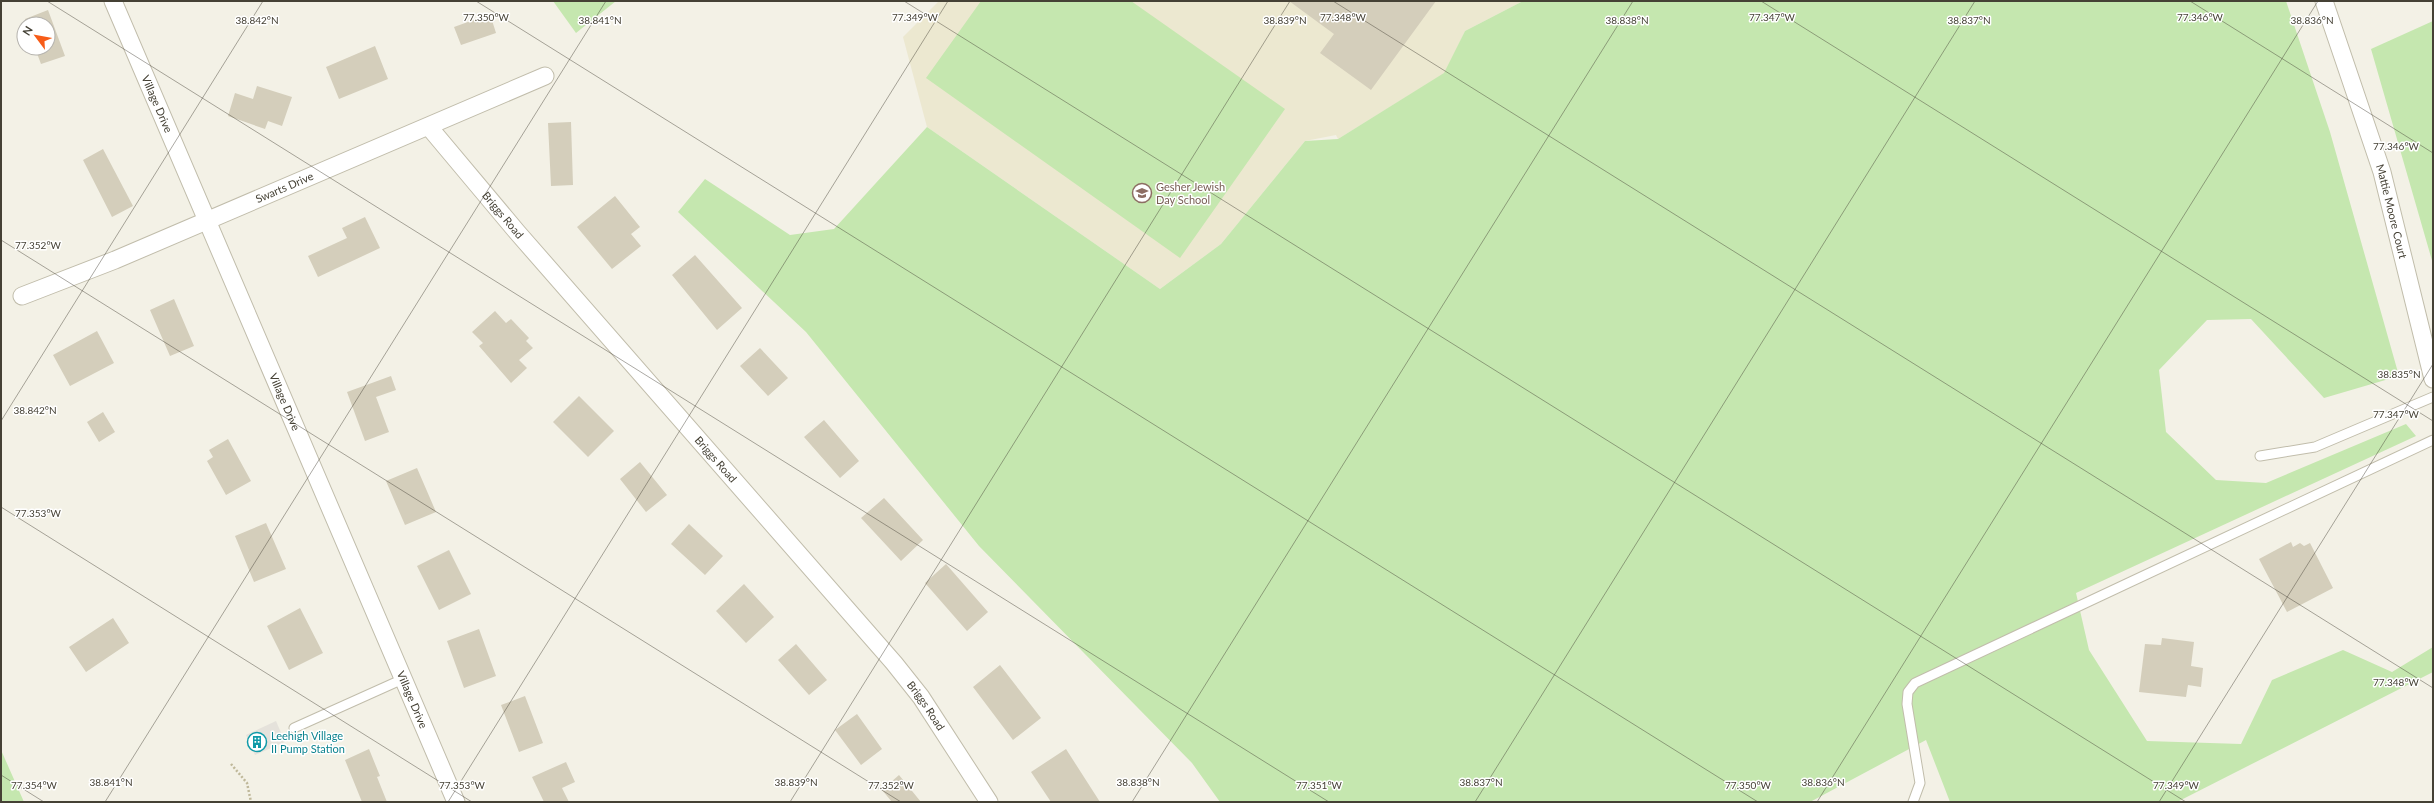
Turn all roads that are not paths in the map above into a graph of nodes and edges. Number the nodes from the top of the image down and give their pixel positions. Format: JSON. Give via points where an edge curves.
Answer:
{"nodes":[{"id":1,"x":113,"y":1,"type":"edge"},
{"id":2,"x":2324,"y":1,"type":"edge"},
{"id":3,"x":545,"y":76,"type":"dead end"},
{"id":4,"x":429,"y":127,"type":"junction"},
{"id":5,"x":207,"y":220,"type":"junction"},
{"id":6,"x":22,"y":296,"type":"dead end"},
{"id":7,"x":2433,"y":379,"type":"edge"},
{"id":8,"x":2433,"y":397,"type":"edge"},
{"id":9,"x":2433,"y":440,"type":"edge"},
{"id":10,"x":2260,"y":456,"type":"dead end"},
{"id":11,"x":403,"y":679,"type":"junction"},
{"id":12,"x":294,"y":728,"type":"dead end"},
{"id":13,"x":456,"y":802,"type":"edge"},
{"id":14,"x":989,"y":802,"type":"edge"},
{"id":15,"x":1913,"y":802,"type":"edge"}],
"edges":[{"from":1,"to":5,"type":"street","name":"Village Drive"},
{"from":2,"to":7,"type":"street","name":"Mattie Moore Court","via":[[2382,172]]},
{"from":3,"to":4,"type":"street","name":"Swarts Drive"},
{"from":4,"to":5,"type":"street","name":"Swarts Drive"},
{"from":4,"to":14,"type":"street","name":"Briggs Road","via":[[517,232],[894,663],[921,697]]},
{"from":5,"to":6,"type":"street","name":"Swarts Drive","via":[[115,260]]},
{"from":5,"to":11,"type":"street","name":"Village Drive"},
{"from":8,"to":10,"type":"lane","via":[[2315,447]]},
{"from":9,"to":15,"type":"lane","via":[[1915,683],[1908,692],[1907,704],[1920,783]]},
{"from":11,"to":12,"type":"lane"},
{"from":11,"to":13,"type":"street","name":"Village Drive"}]}
